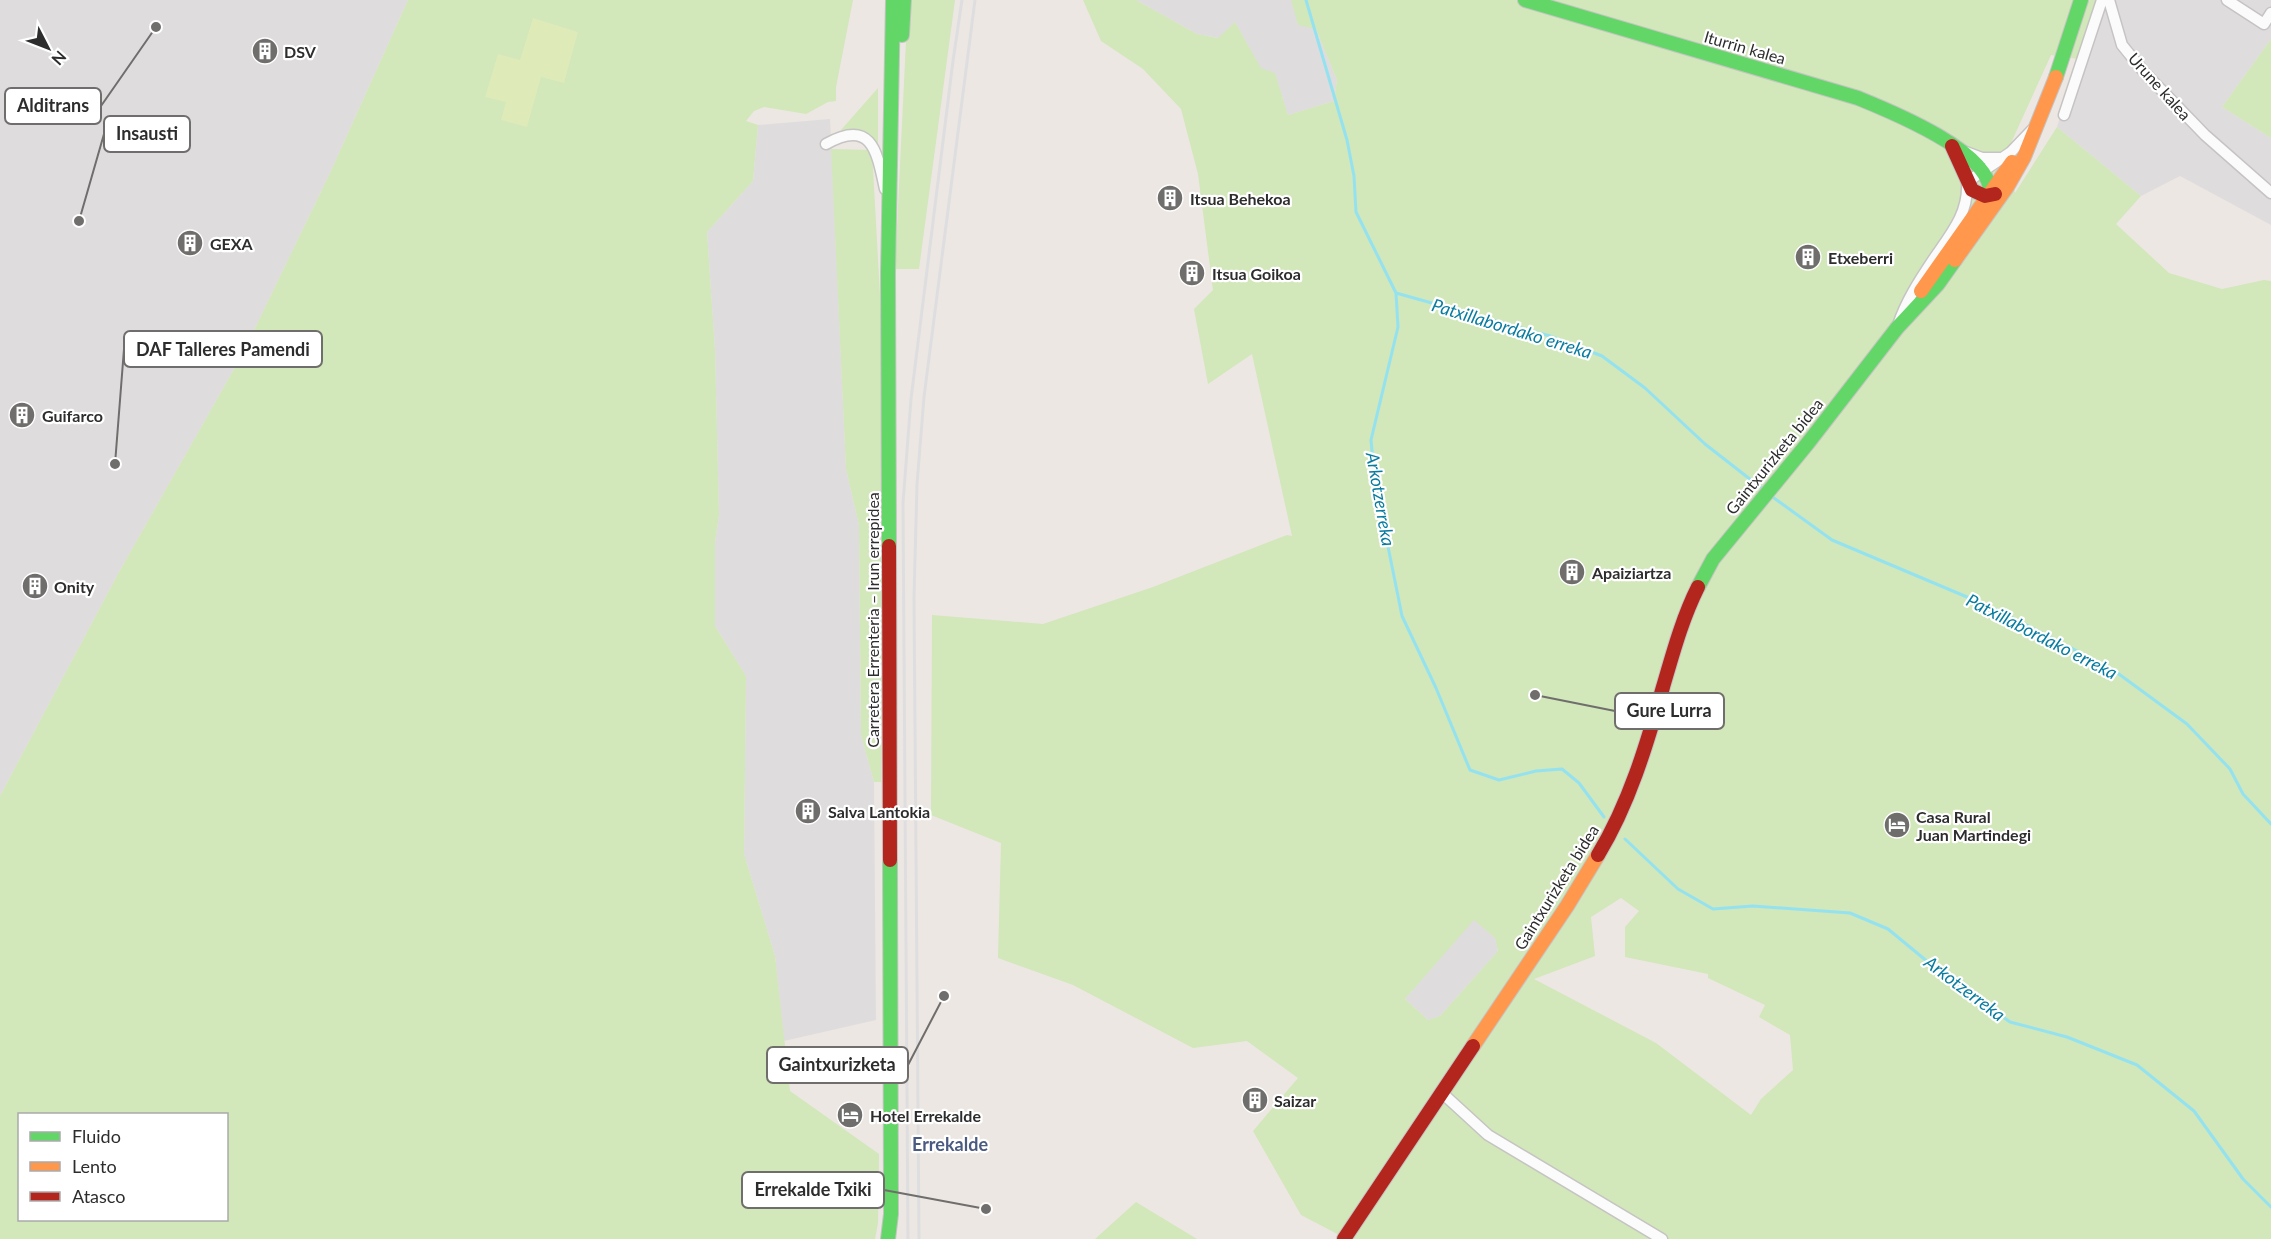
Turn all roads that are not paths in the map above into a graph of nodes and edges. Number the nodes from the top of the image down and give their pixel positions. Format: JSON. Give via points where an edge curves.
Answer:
{"nodes":[{"id":1,"x":883,"y":0,"type":"edge"},
{"id":2,"x":893,"y":0,"type":"edge"},
{"id":3,"x":904,"y":0,"type":"edge"},
{"id":4,"x":1525,"y":0,"type":"edge"},
{"id":5,"x":2081,"y":0,"type":"edge"},
{"id":6,"x":2102,"y":0,"type":"edge"},
{"id":7,"x":2109,"y":0,"type":"edge"},
{"id":8,"x":2227,"y":0,"type":"edge"},
{"id":9,"x":2271,"y":13,"type":"edge"},
{"id":10,"x":891,"y":84,"type":"junction"},
{"id":11,"x":2064,"y":115,"type":"dead end"},
{"id":12,"x":890,"y":118,"type":"junction"},
{"id":13,"x":2036,"y":127,"type":"junction"},
{"id":14,"x":826,"y":144,"type":"dead end"},
{"id":15,"x":1955,"y":145,"type":"junction"},
{"id":16,"x":2003,"y":158,"type":"junction"},
{"id":17,"x":1981,"y":172,"type":"junction"},
{"id":18,"x":1967,"y":182,"type":"junction"},
{"id":19,"x":2007,"y":187,"type":"junction"},
{"id":20,"x":2271,"y":193,"type":"edge"},
{"id":21,"x":1989,"y":195,"type":"junction"},
{"id":22,"x":889,"y":207,"type":"junction"},
{"id":23,"x":1967,"y":243,"type":"junction"},
{"id":24,"x":1897,"y":328,"type":"junction"},
{"id":25,"x":1441,"y":1092,"type":"junction"},
{"id":26,"x":888,"y":1239,"type":"edge"},
{"id":27,"x":1344,"y":1239,"type":"edge"},
{"id":28,"x":1662,"y":1239,"type":"edge"}],
"edges":[{"from":1,"to":10,"type":"main road","via":[[885,74]]},
{"from":2,"to":10,"type":"main road","name":"Carretera Errenteria – Irun errepidea"},
{"from":3,"to":12,"type":"main road","via":[[897,99]]},
{"from":4,"to":15,"type":"main road","name":"Iturrin kalea","via":[[1858,98],[1905,117]]},
{"from":5,"to":13,"type":"main road","name":"Gaintxurizketa bidea"},
{"from":6,"to":11,"type":"street"},
{"from":7,"to":20,"type":"street","name":"Urune kalea","via":[[2122,45],[2205,135]]},
{"from":8,"to":9,"type":"street","via":[[2264,24]]},
{"from":10,"to":12,"type":"main road","name":"Carretera Errenteria – Irun errepidea"},
{"from":12,"to":22,"type":"main road","name":"Carretera Errenteria – Irun errepidea"},
{"from":13,"to":16,"type":"street"},
{"from":13,"to":19,"type":"main road","name":"Gaintxurizketa bidea"},
{"from":13,"to":21,"type":"main road","name":"Gaintxurizketa bidea"},
{"from":14,"to":22,"type":"street","via":[[850,133],[873,144]]},
{"from":15,"to":16,"type":"street","name":"Iturrin kalea","via":[[1982,158]]},
{"from":15,"to":17,"type":"main road","name":"Iturrin kalea"},
{"from":15,"to":18,"type":"main road"},
{"from":16,"to":17,"type":"street"},
{"from":17,"to":18,"type":"street"},
{"from":17,"to":21,"type":"main road","name":"Iturrin kalea"},
{"from":18,"to":21,"type":"main road","via":[[1977,193]]},
{"from":18,"to":24,"type":"street","via":[[1966,205],[1960,220],[1913,291]]},
{"from":19,"to":21,"type":"main road"},
{"from":19,"to":23,"type":"main road","name":"Gaintxurizketa bidea"},
{"from":21,"to":23,"type":"main road","name":"Gaintxurizketa bidea","via":[[1988,206]]},
{"from":21,"to":24,"type":"main road","name":"Gaintxurizketa bidea"},
{"from":22,"to":26,"type":"main road","name":"Carretera Errenteria – Irun errepidea"},
{"from":23,"to":24,"type":"main road","name":"Gaintxurizketa bidea","via":[[1938,284]]},
{"from":24,"to":25,"type":"main road","name":"Gaintxurizketa bidea","via":[[1702,576],[1685,613],[1636,773],[1603,847]]},
{"from":25,"to":27,"type":"main road","name":"Gaintxurizketa bidea"},
{"from":25,"to":28,"type":"street","via":[[1488,1135]]}]}
